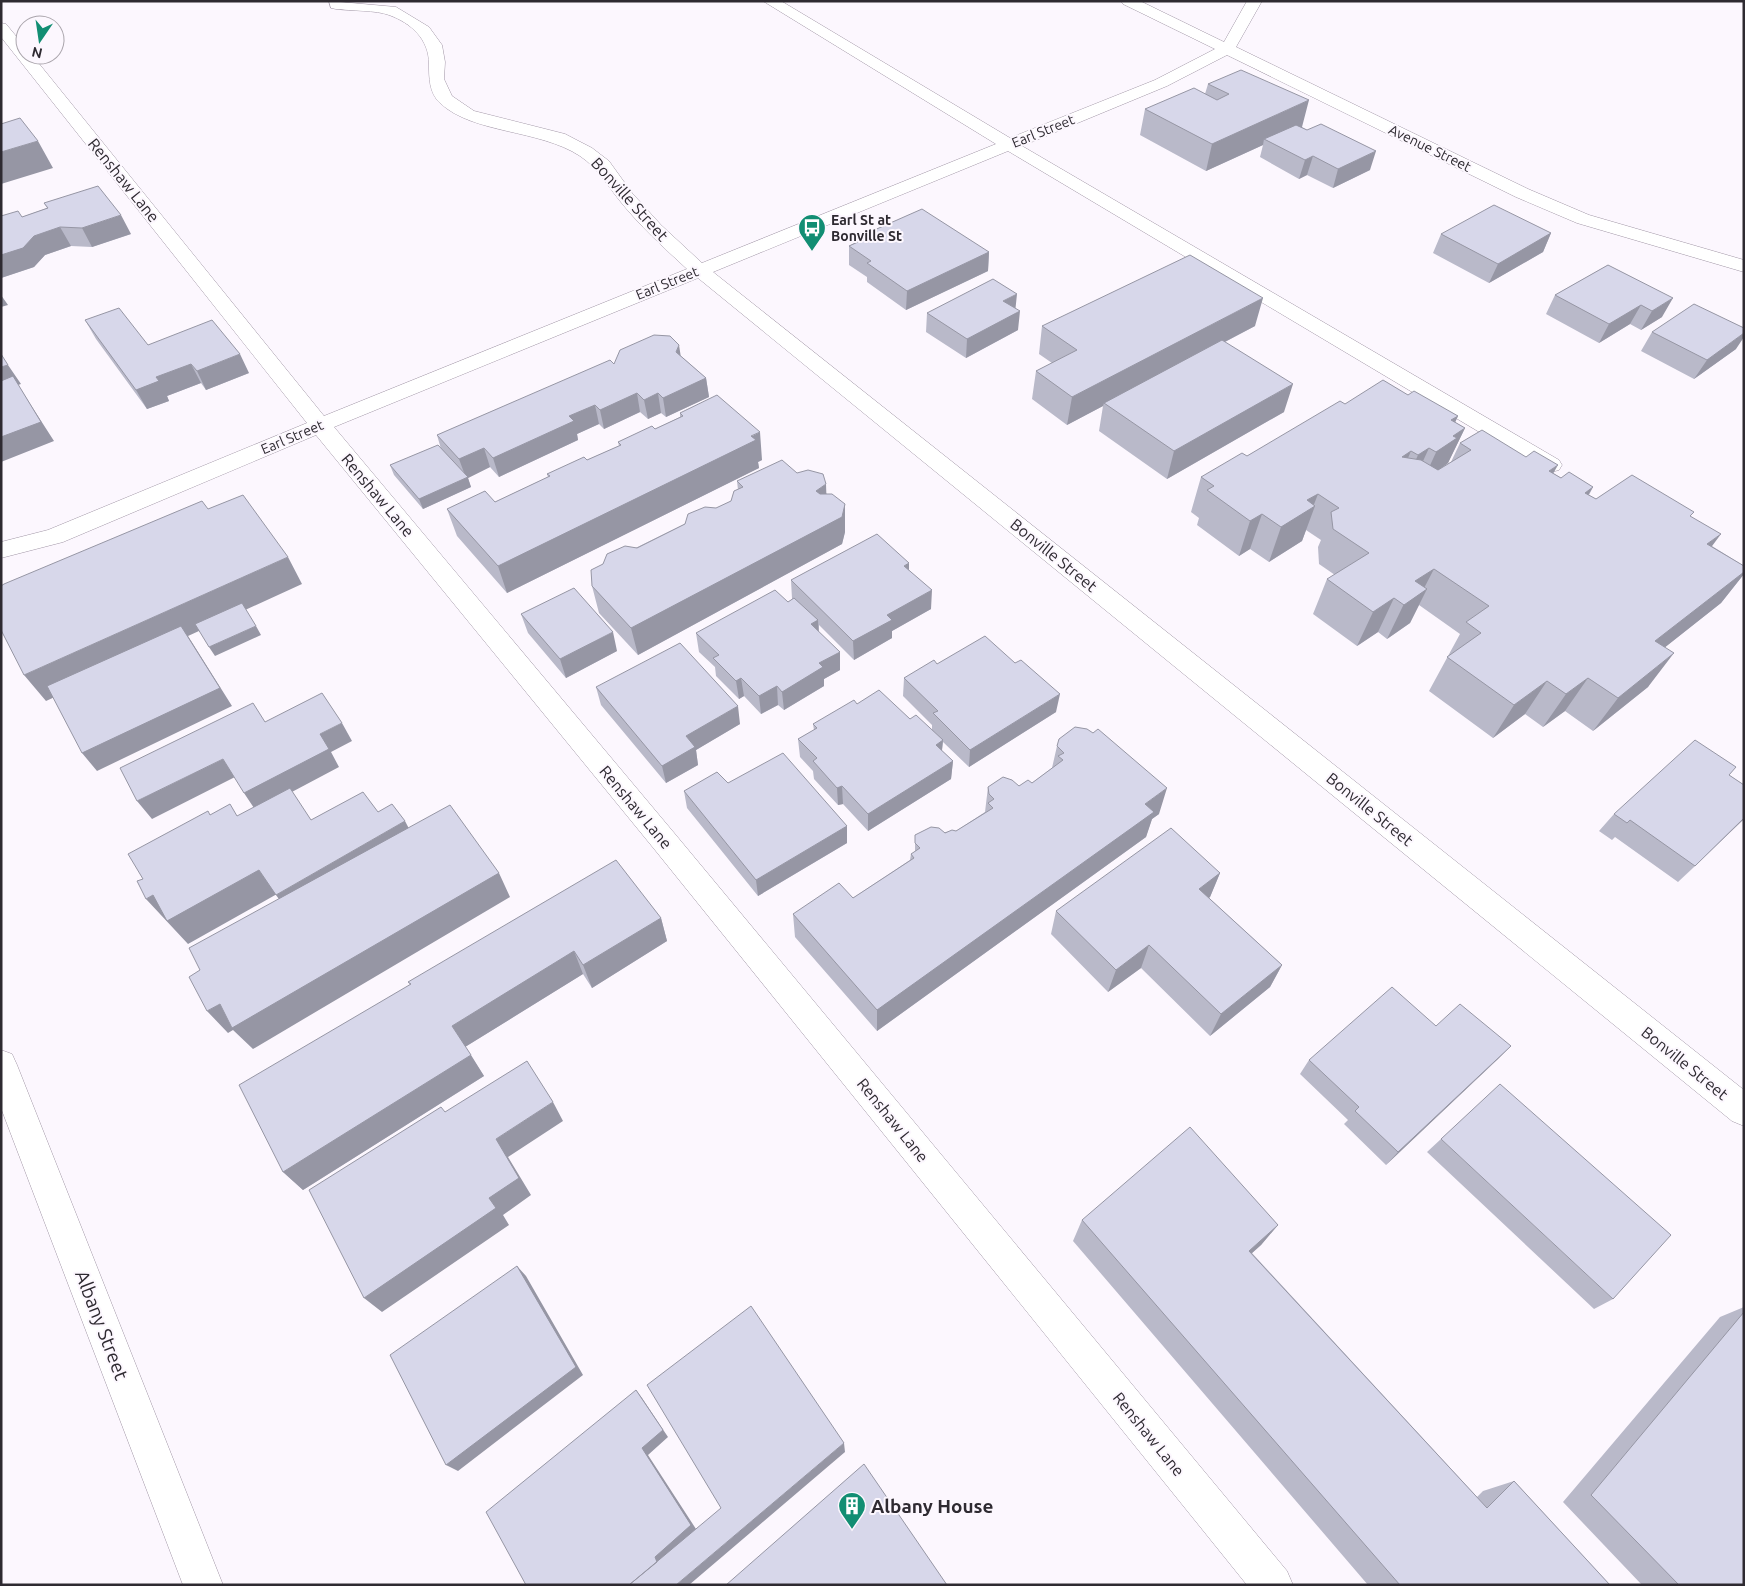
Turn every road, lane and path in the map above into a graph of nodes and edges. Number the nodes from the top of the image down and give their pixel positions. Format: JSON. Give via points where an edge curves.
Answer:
{"nodes":[{"id":1,"x":336,"y":1,"type":"edge"},
{"id":2,"x":770,"y":1,"type":"edge"},
{"id":3,"x":1128,"y":1,"type":"edge"},
{"id":4,"x":1255,"y":1,"type":"edge"},
{"id":5,"x":398,"y":6,"type":"edge"},
{"id":6,"x":1,"y":27,"type":"edge"},
{"id":7,"x":1227,"y":49,"type":"junction"},
{"id":8,"x":1009,"y":145,"type":"junction"},
{"id":9,"x":1744,"y":266,"type":"edge"},
{"id":10,"x":699,"y":270,"type":"junction"},
{"id":11,"x":320,"y":425,"type":"junction"},
{"id":12,"x":1551,"y":465,"type":"edge"},
{"id":13,"x":55,"y":536,"type":"junction"},
{"id":14,"x":1,"y":550,"type":"edge"},
{"id":15,"x":1,"y":568,"type":"edge"},
{"id":16,"x":1,"y":1065,"type":"edge"},
{"id":17,"x":1744,"y":1110,"type":"edge"},
{"id":18,"x":204,"y":1585,"type":"edge"},
{"id":19,"x":1273,"y":1585,"type":"edge"}],
"edges":[{"from":1,"to":5,"type":"street","name":"Bonville Street","via":[[336,5]]},
{"from":2,"to":8,"type":"street"},
{"from":3,"to":7,"type":"street","name":"Avenue Street"},
{"from":4,"to":7,"type":"street"},
{"from":5,"to":10,"type":"street","name":"Bonville Street","via":[[424,30],[434,45],[436,79],[445,99],[468,115],[559,138],[586,152],[603,166],[654,229]]},
{"from":6,"to":11,"type":"street","name":"Renshaw Lane"},
{"from":7,"to":8,"type":"street","name":"Earl Street","via":[[1161,83]]},
{"from":7,"to":9,"type":"street","name":"Avenue Street","via":[[1522,194],[1583,218]]},
{"from":8,"to":10,"type":"street","name":"Earl Street"},
{"from":8,"to":12,"type":"street"},
{"from":10,"to":11,"type":"street","name":"Earl Street"},
{"from":10,"to":17,"type":"street","name":"Bonville Street"},
{"from":11,"to":13,"type":"street","name":"Earl Street"},
{"from":11,"to":19,"type":"street","name":"Renshaw Lane"},
{"from":13,"to":14,"type":"street","name":"Earl Street"},
{"from":13,"to":15,"type":"street","name":"Earl Street"},
{"from":16,"to":18,"type":"street","name":"Albany Street"}]}
